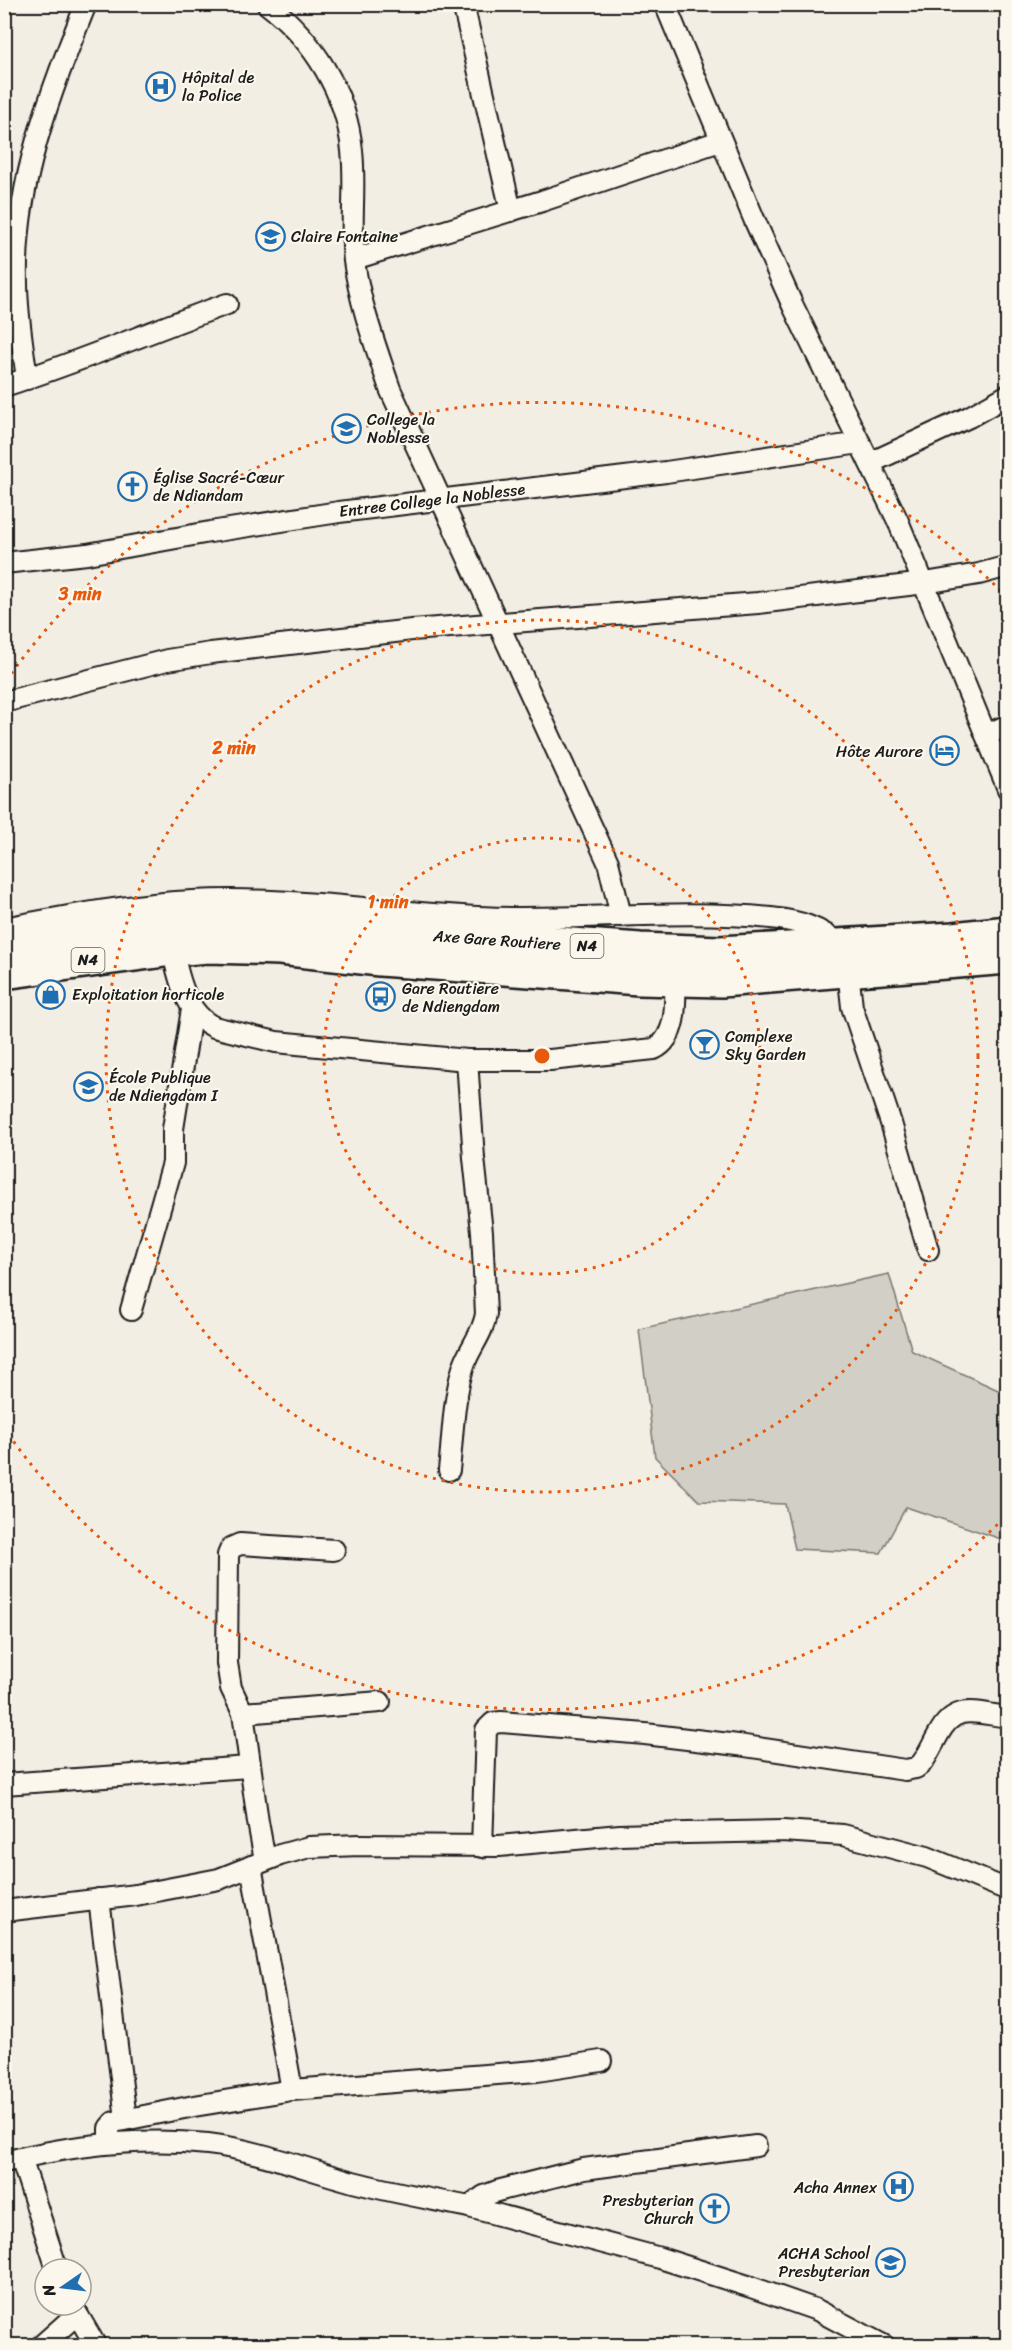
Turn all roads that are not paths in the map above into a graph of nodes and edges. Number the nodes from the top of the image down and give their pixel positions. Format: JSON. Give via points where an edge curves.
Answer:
{"nodes":[{"id":1,"x":86,"y":4,"type":"edge"},
{"id":2,"x":267,"y":4,"type":"edge"},
{"id":3,"x":463,"y":4,"type":"edge"},
{"id":4,"x":665,"y":4,"type":"edge"},
{"id":5,"x":720,"y":141,"type":"junction"},
{"id":6,"x":512,"y":211,"type":"junction"},
{"id":7,"x":354,"y":259,"type":"junction"},
{"id":8,"x":227,"y":304,"type":"dead end"},
{"id":9,"x":27,"y":379,"type":"junction"},
{"id":10,"x":4,"y":386,"type":"edge"},
{"id":11,"x":1008,"y":395,"type":"edge"},
{"id":12,"x":860,"y":443,"type":"junction"},
{"id":13,"x":870,"y":464,"type":"junction"},
{"id":14,"x":442,"y":499,"type":"junction"},
{"id":15,"x":4,"y":564,"type":"edge"},
{"id":16,"x":1008,"y":566,"type":"edge"},
{"id":17,"x":925,"y":583,"type":"junction"},
{"id":18,"x":496,"y":622,"type":"junction"},
{"id":19,"x":4,"y":702,"type":"edge"},
{"id":20,"x":1008,"y":725,"type":"edge"},
{"id":21,"x":987,"y":735,"type":"junction"},
{"id":22,"x":1008,"y":789,"type":"edge"},
{"id":23,"x":621,"y":916,"type":"junction"},
{"id":24,"x":4,"y":928,"type":"edge"},
{"id":25,"x":1008,"y":933,"type":"edge"},
{"id":26,"x":169,"y":935,"type":"junction"},
{"id":27,"x":4,"y":946,"type":"edge"},
{"id":28,"x":1008,"y":957,"type":"edge"},
{"id":29,"x":844,"y":958,"type":"junction"},
{"id":30,"x":675,"y":964,"type":"junction"},
{"id":31,"x":4,"y":972,"type":"edge"},
{"id":32,"x":192,"y":1009,"type":"junction"},
{"id":33,"x":467,"y":1060,"type":"junction"},
{"id":34,"x":928,"y":1250,"type":"dead end"},
{"id":35,"x":131,"y":1310,"type":"dead end"},
{"id":36,"x":449,"y":1470,"type":"dead end"},
{"id":37,"x":334,"y":1550,"type":"dead end"},
{"id":38,"x":380,"y":1702,"type":"dead end"},
{"id":39,"x":243,"y":1713,"type":"junction"},
{"id":40,"x":1008,"y":1717,"type":"edge"},
{"id":41,"x":249,"y":1767,"type":"junction"},
{"id":42,"x":4,"y":1784,"type":"edge"},
{"id":43,"x":482,"y":1847,"type":"junction"},
{"id":44,"x":258,"y":1863,"type":"junction"},
{"id":45,"x":1008,"y":1890,"type":"edge"},
{"id":46,"x":99,"y":1899,"type":"junction"},
{"id":47,"x":4,"y":1911,"type":"edge"},
{"id":48,"x":601,"y":2061,"type":"dead end"},
{"id":49,"x":292,"y":2090,"type":"junction"},
{"id":50,"x":126,"y":2119,"type":"junction"},
{"id":51,"x":109,"y":2143,"type":"junction"},
{"id":52,"x":756,"y":2146,"type":"dead end"},
{"id":53,"x":13,"y":2160,"type":"edge"},
{"id":54,"x":469,"y":2207,"type":"junction"},
{"id":55,"x":52,"y":2257,"type":"edge"},
{"id":56,"x":68,"y":2317,"type":"edge"},
{"id":57,"x":78,"y":2317,"type":"edge"},
{"id":58,"x":41,"y":2346,"type":"edge"},
{"id":59,"x":96,"y":2346,"type":"edge"},
{"id":60,"x":885,"y":2346,"type":"edge"}],
"edges":[{"from":1,"to":9,"type":"street","via":[[45,110],[22,201],[16,281]]},
{"from":2,"to":7,"type":"street","via":[[308,41],[324,65],[347,119],[352,149]]},
{"from":3,"to":6,"type":"street"},
{"from":4,"to":5,"type":"street"},
{"from":5,"to":6,"type":"street"},
{"from":5,"to":12,"type":"street"},
{"from":6,"to":7,"type":"street"},
{"from":7,"to":14,"type":"street","via":[[358,288],[390,389]]},
{"from":8,"to":9,"type":"street"},
{"from":9,"to":10,"type":"street"},
{"from":11,"to":13,"type":"street"},
{"from":12,"to":13,"type":"street"},
{"from":12,"to":14,"type":"street","name":"Entree College la Noblesse"},
{"from":13,"to":17,"type":"street"},
{"from":14,"to":15,"type":"street","name":"Entree College la Noblesse"},
{"from":14,"to":18,"type":"street"},
{"from":16,"to":17,"type":"street"},
{"from":17,"to":18,"type":"street","via":[[758,603]]},
{"from":17,"to":21,"type":"street"},
{"from":18,"to":19,"type":"street","via":[[167,660]]},
{"from":18,"to":23,"type":"street","via":[[604,854]]},
{"from":20,"to":21,"type":"street"},
{"from":21,"to":22,"type":"street"},
{"from":23,"to":24,"type":"street","via":[[478,917],[267,900],[211,900],[119,908]]},
{"from":23,"to":29,"type":"street","via":[[709,915],[772,918],[812,925]]},
{"from":25,"to":29,"type":"highway","name":"Axe Gare Routiere","number":"N4"},
{"from":26,"to":27,"type":"highway","number":"N4"},
{"from":26,"to":30,"type":"highway","name":"Axe Gare Routiere","number":"N4","via":[[208,946],[279,936],[380,959],[639,978]]},
{"from":26,"to":31,"type":"highway","number":"N4"},
{"from":26,"to":32,"type":"street"},
{"from":28,"to":29,"type":"highway","name":"Axe Gare Routiere","number":"N4"},
{"from":29,"to":30,"type":"highway","name":"Axe Gare Routiere","number":"N4","via":[[721,980]]},
{"from":29,"to":34,"type":"street","via":[[852,1007]]},
{"from":30,"to":33,"type":"street","via":[[672,1029],[663,1044],[654,1049],[550,1060]]},
{"from":32,"to":33,"type":"street","via":[[214,1027],[276,1042]]},
{"from":32,"to":35,"type":"street","via":[[173,1129],[173,1163]]},
{"from":33,"to":36,"type":"street","via":[[486,1314],[484,1327],[464,1364]]},
{"from":37,"to":39,"type":"street","via":[[240,1544],[231,1548],[226,1663],[231,1688]]},
{"from":38,"to":39,"type":"street"},
{"from":39,"to":41,"type":"street"},
{"from":40,"to":43,"type":"street","via":[[955,1713],[946,1720],[921,1764],[905,1770],[738,1745],[501,1722],[486,1730]]},
{"from":41,"to":42,"type":"street"},
{"from":41,"to":44,"type":"street"},
{"from":43,"to":44,"type":"street","via":[[309,1847]]},
{"from":43,"to":45,"type":"street","via":[[620,1835],[819,1833],[843,1835],[927,1857]]},
{"from":44,"to":46,"type":"street","via":[[219,1879]]},
{"from":44,"to":49,"type":"street"},
{"from":46,"to":47,"type":"street"},
{"from":46,"to":50,"type":"street"},
{"from":48,"to":49,"type":"street","via":[[537,2071]]},
{"from":49,"to":50,"type":"street"},
{"from":50,"to":51,"type":"street","via":[[111,2124]]},
{"from":51,"to":53,"type":"street"},
{"from":51,"to":54,"type":"street","via":[[151,2141],[244,2150],[354,2182]]},
{"from":52,"to":54,"type":"street","via":[[584,2169],[497,2191]]},
{"from":53,"to":55,"type":"street"},
{"from":54,"to":60,"type":"street","via":[[660,2258],[751,2287],[817,2310]]},
{"from":56,"to":58,"type":"street"},
{"from":57,"to":59,"type":"street"}]}
